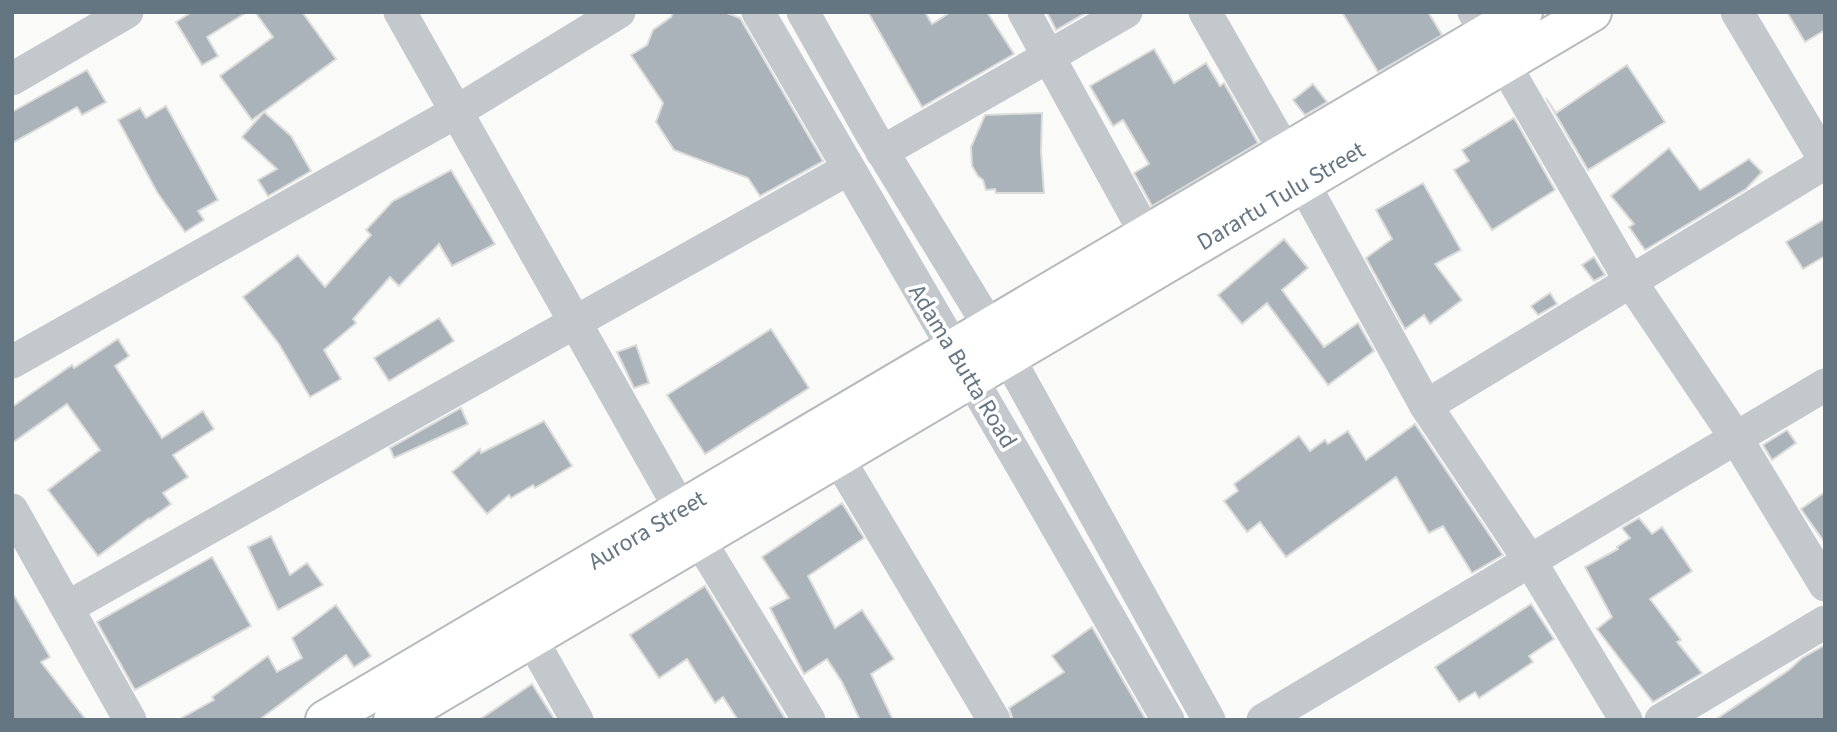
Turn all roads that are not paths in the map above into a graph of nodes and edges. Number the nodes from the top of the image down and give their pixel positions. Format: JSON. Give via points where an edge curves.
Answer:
{"nodes":[{"id":1,"x":127,"y":12,"type":"edge"},
{"id":2,"x":400,"y":12,"type":"edge"},
{"id":3,"x":620,"y":12,"type":"edge"},
{"id":4,"x":758,"y":12,"type":"edge"},
{"id":5,"x":803,"y":12,"type":"edge"},
{"id":6,"x":1024,"y":12,"type":"edge"},
{"id":7,"x":1126,"y":12,"type":"edge"},
{"id":8,"x":1205,"y":12,"type":"edge"},
{"id":9,"x":1523,"y":12,"type":"edge"},
{"id":10,"x":1592,"y":12,"type":"edge"},
{"id":11,"x":1737,"y":12,"type":"edge"},
{"id":12,"x":1488,"y":37,"type":"edge"},
{"id":13,"x":1048,"y":57,"type":"junction"},
{"id":14,"x":12,"y":79,"type":"edge"},
{"id":15,"x":456,"y":112,"type":"junction"},
{"id":16,"x":882,"y":152,"type":"junction"},
{"id":17,"x":1825,"y":161,"type":"edge"},
{"id":18,"x":1294,"y":168,"type":"junction"},
{"id":19,"x":848,"y":169,"type":"junction"},
{"id":20,"x":1154,"y":250,"type":"junction"},
{"id":21,"x":1631,"y":282,"type":"junction"},
{"id":22,"x":575,"y":322,"type":"junction"},
{"id":23,"x":978,"y":350,"type":"junction"},
{"id":24,"x":12,"y":362,"type":"edge"},
{"id":25,"x":1825,"y":385,"type":"edge"},
{"id":26,"x":1426,"y":407,"type":"junction"},
{"id":27,"x":1736,"y":438,"type":"junction"},
{"id":28,"x":829,"y":442,"type":"junction"},
{"id":29,"x":12,"y":510,"type":"edge"},
{"id":30,"x":690,"y":524,"type":"junction"},
{"id":31,"x":1530,"y":561,"type":"junction"},
{"id":32,"x":1825,"y":585,"type":"edge"},
{"id":33,"x":68,"y":607,"type":"junction"},
{"id":34,"x":1825,"y":622,"type":"edge"},
{"id":35,"x":520,"y":624,"type":"junction"},
{"id":36,"x":403,"y":707,"type":"edge"},
{"id":37,"x":130,"y":720,"type":"edge"},
{"id":38,"x":325,"y":720,"type":"edge"},
{"id":39,"x":578,"y":720,"type":"edge"},
{"id":40,"x":809,"y":720,"type":"edge"},
{"id":41,"x":994,"y":720,"type":"edge"},
{"id":42,"x":1168,"y":720,"type":"edge"},
{"id":43,"x":1209,"y":720,"type":"edge"},
{"id":44,"x":1263,"y":720,"type":"edge"},
{"id":45,"x":1626,"y":720,"type":"edge"},
{"id":46,"x":1661,"y":720,"type":"edge"}],
"edges":[{"from":1,"to":14,"type":"street"},
{"from":2,"to":15,"type":"street"},
{"from":3,"to":15,"type":"street"},
{"from":4,"to":19,"type":"street","name":"Adama Butta Road"},
{"from":5,"to":16,"type":"street","name":"Adama Butta Road"},
{"from":6,"to":13,"type":"street"},
{"from":7,"to":13,"type":"street"},
{"from":8,"to":18,"type":"street"},
{"from":9,"to":12,"type":"main road","name":"Darartu Tulu Street"},
{"from":10,"to":12,"type":"main road","name":"Darartu Tulu Street"},
{"from":11,"to":17,"type":"street"},
{"from":12,"to":18,"type":"main road","name":"Darartu Tulu Street"},
{"from":12,"to":21,"type":"street"},
{"from":13,"to":16,"type":"street"},
{"from":13,"to":20,"type":"street"},
{"from":15,"to":22,"type":"street"},
{"from":15,"to":24,"type":"street"},
{"from":16,"to":23,"type":"street","name":"Adama Butta Road"},
{"from":17,"to":21,"type":"street"},
{"from":18,"to":20,"type":"main road","name":"Darartu Tulu Street"},
{"from":18,"to":26,"type":"street"},
{"from":19,"to":22,"type":"street"},
{"from":19,"to":23,"type":"street","name":"Adama Butta Road"},
{"from":20,"to":23,"type":"main road","name":"Darartu Tulu Street"},
{"from":21,"to":26,"type":"street"},
{"from":21,"to":27,"type":"street"},
{"from":22,"to":30,"type":"street"},
{"from":22,"to":33,"type":"street"},
{"from":23,"to":28,"type":"main road","name":"Aurora Street"},
{"from":23,"to":42,"type":"street","name":"Adama Butta Road","via":[[1030,478]]},
{"from":23,"to":43,"type":"street","name":"Adama Butta Road"},
{"from":25,"to":27,"type":"street"},
{"from":26,"to":31,"type":"street"},
{"from":27,"to":31,"type":"street"},
{"from":27,"to":32,"type":"street"},
{"from":28,"to":30,"type":"main road","name":"Aurora Street"},
{"from":28,"to":41,"type":"street"},
{"from":29,"to":33,"type":"street"},
{"from":30,"to":35,"type":"main road","name":"Aurora Street"},
{"from":30,"to":40,"type":"street"},
{"from":31,"to":44,"type":"street"},
{"from":31,"to":45,"type":"street"},
{"from":33,"to":37,"type":"street"},
{"from":34,"to":46,"type":"street"},
{"from":35,"to":36,"type":"main road","name":"Aurora Street"},
{"from":35,"to":39,"type":"street"},
{"from":36,"to":38,"type":"main road","name":"Aurora Street"}]}
